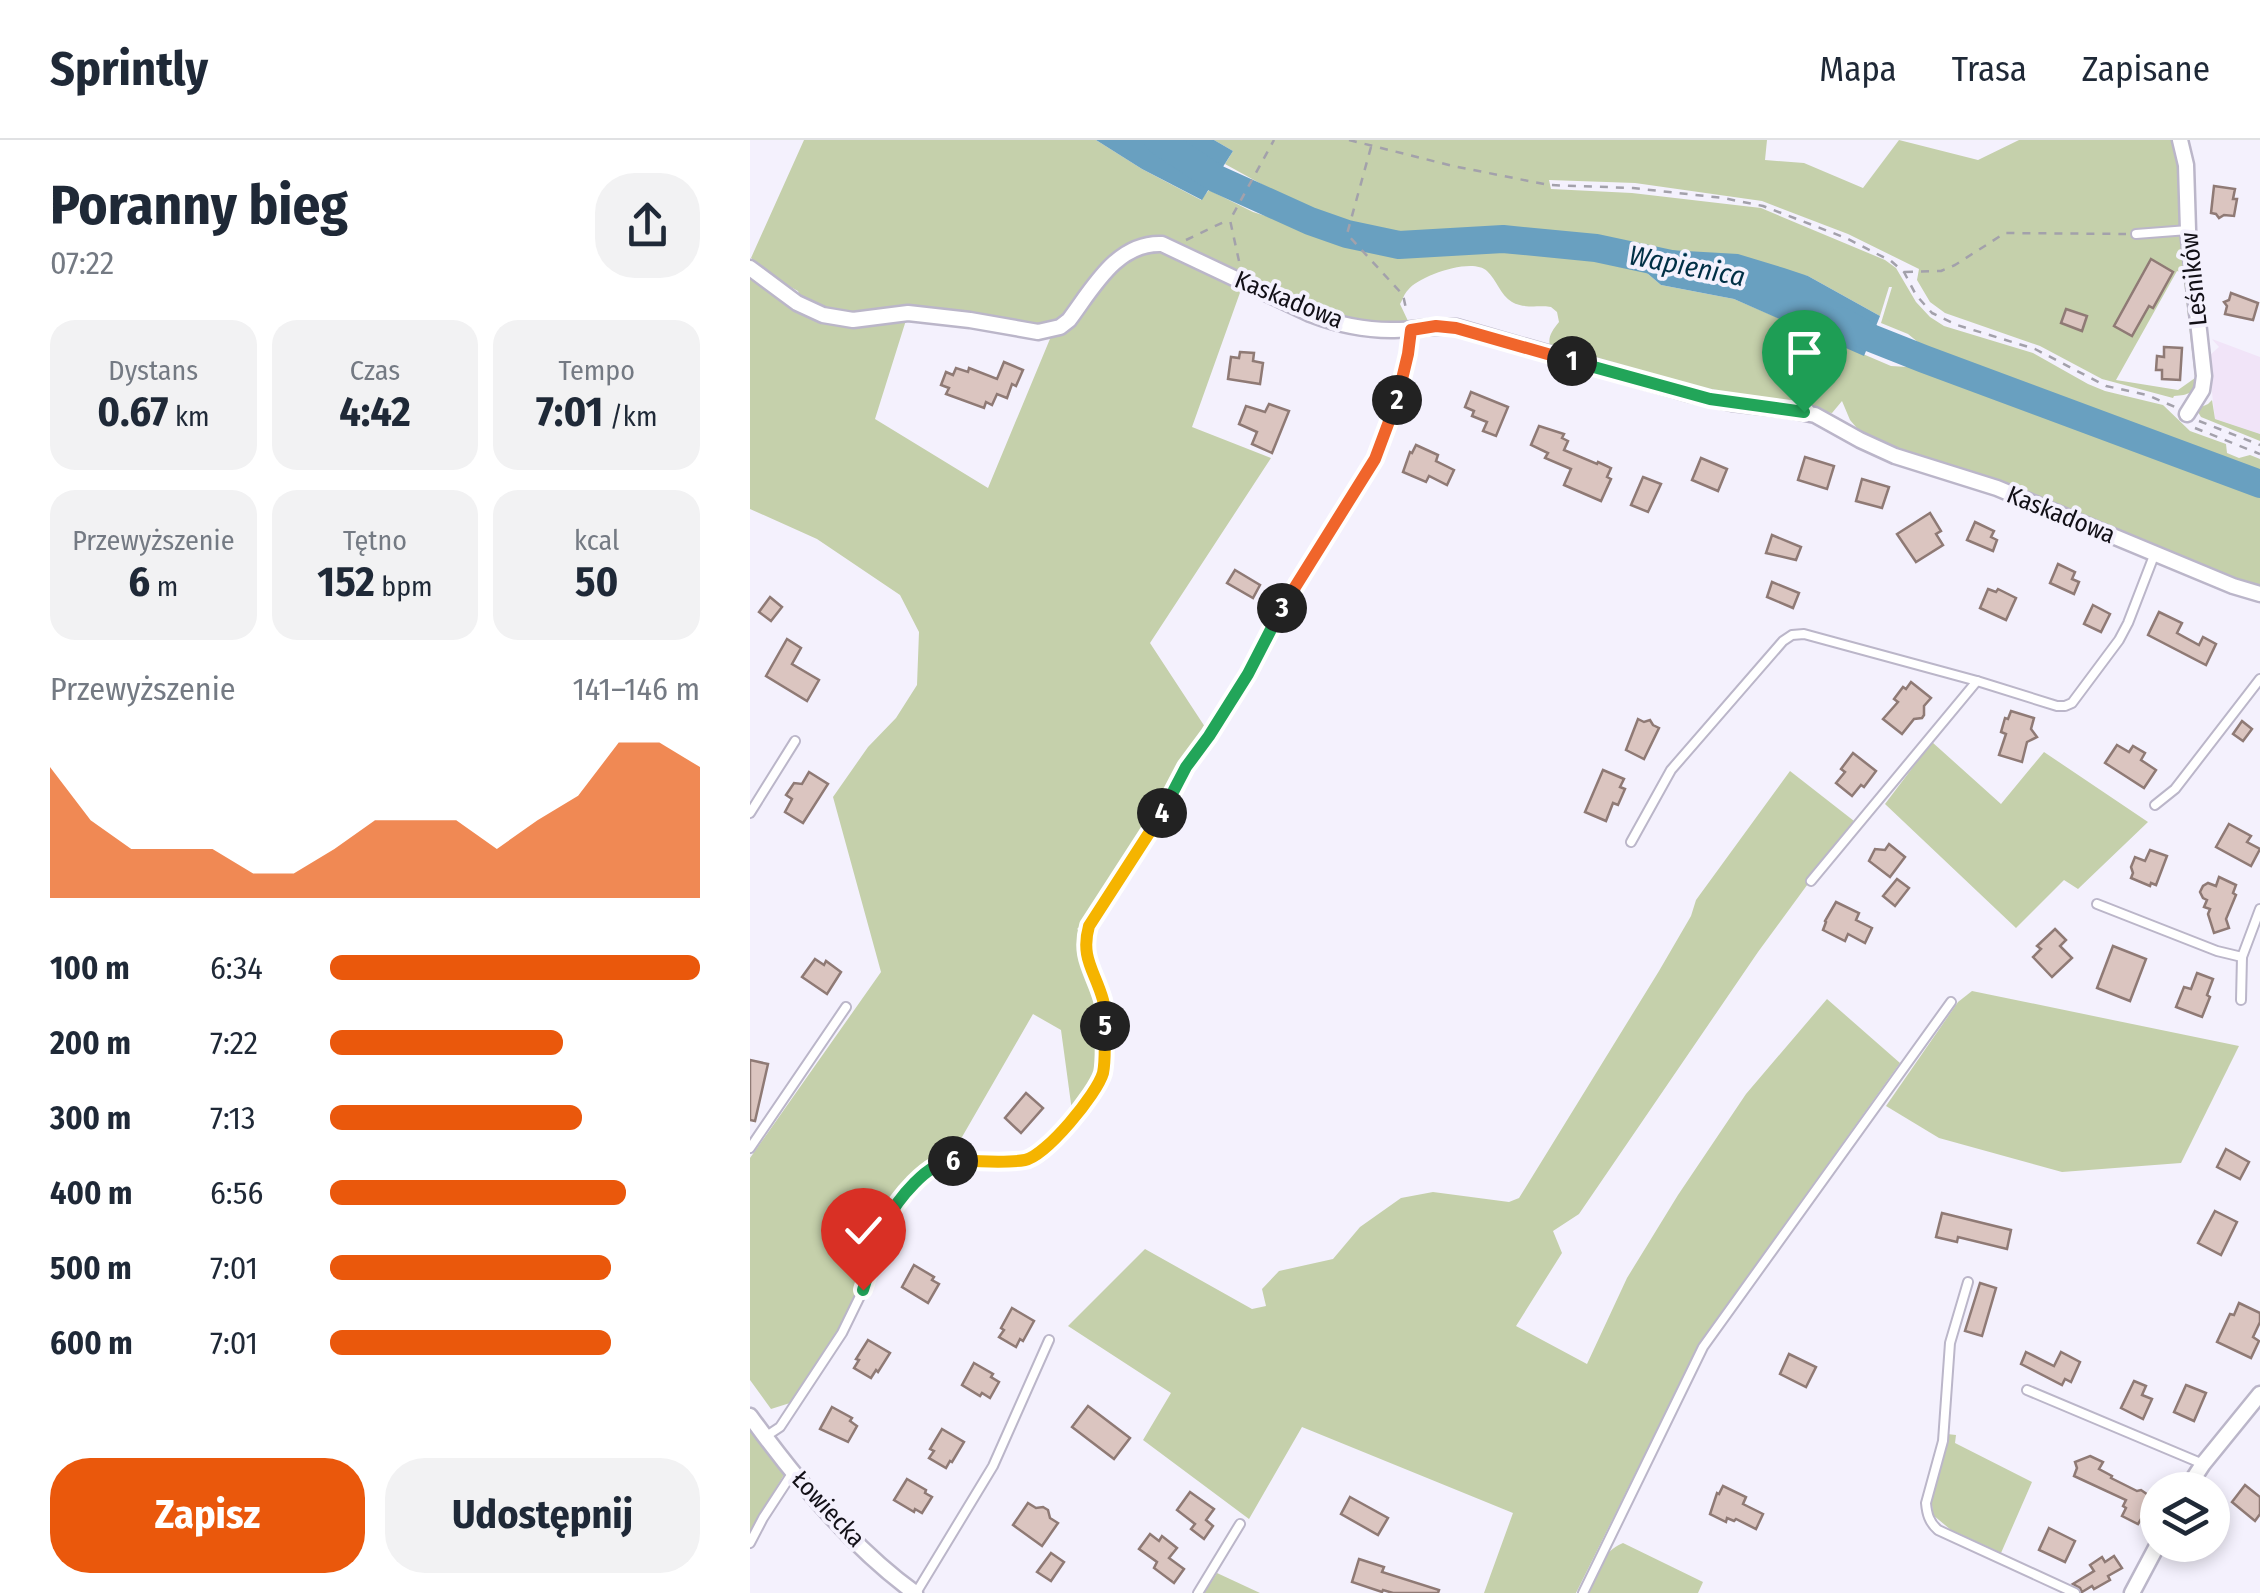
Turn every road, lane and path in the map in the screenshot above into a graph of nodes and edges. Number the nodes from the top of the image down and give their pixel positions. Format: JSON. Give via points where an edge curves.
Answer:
{"nodes":[{"id":1,"x":1274,"y":140,"type":"edge"},
{"id":2,"x":1349,"y":140,"type":"edge"},
{"id":3,"x":2180,"y":140,"type":"edge"},
{"id":4,"x":1371,"y":146,"type":"junction"},
{"id":5,"x":1230,"y":220,"type":"junction"},
{"id":6,"x":2188,"y":230,"type":"junction"},
{"id":7,"x":2136,"y":234,"type":"joint"},
{"id":8,"x":1171,"y":247,"type":"junction"},
{"id":9,"x":750,"y":268,"type":"edge"},
{"id":10,"x":1904,"y":272,"type":"junction"},
{"id":11,"x":1243,"y":283,"type":"junction"},
{"id":12,"x":1411,"y":330,"type":"junction"},
{"id":13,"x":2187,"y":414,"type":"junction"},
{"id":14,"x":2260,"y":445,"type":"edge"},
{"id":15,"x":2260,"y":454,"type":"edge"},
{"id":16,"x":1330,"y":532,"type":"joint"},
{"id":17,"x":2155,"y":553,"type":"junction"},
{"id":18,"x":2260,"y":594,"type":"edge"},
{"id":19,"x":2260,"y":679,"type":"edge"},
{"id":20,"x":1977,"y":681,"type":"junction"},
{"id":21,"x":795,"y":741,"type":"dead end"},
{"id":22,"x":2155,"y":805,"type":"dead end"},
{"id":23,"x":750,"y":813,"type":"edge"},
{"id":24,"x":1631,"y":842,"type":"dead end"},
{"id":25,"x":1811,"y":881,"type":"dead end"},
{"id":26,"x":2097,"y":904,"type":"dead end"},
{"id":27,"x":2260,"y":910,"type":"edge"},
{"id":28,"x":2242,"y":957,"type":"junction"},
{"id":29,"x":2240,"y":1000,"type":"dead end"},
{"id":30,"x":1950,"y":1002,"type":"dead end"},
{"id":31,"x":846,"y":1007,"type":"dead end"},
{"id":32,"x":1068,"y":1123,"type":"joint"},
{"id":33,"x":750,"y":1148,"type":"edge"},
{"id":34,"x":1968,"y":1282,"type":"dead end"},
{"id":35,"x":1049,"y":1340,"type":"dead end"},
{"id":36,"x":2027,"y":1390,"type":"dead end"},
{"id":37,"x":2260,"y":1394,"type":"edge"},
{"id":38,"x":750,"y":1416,"type":"edge"},
{"id":39,"x":765,"y":1437,"type":"junction"},
{"id":40,"x":2203,"y":1464,"type":"junction"},
{"id":41,"x":793,"y":1472,"type":"junction"},
{"id":42,"x":2198,"y":1472,"type":"edge"},
{"id":43,"x":1240,"y":1524,"type":"dead end"},
{"id":44,"x":750,"y":1543,"type":"edge"},
{"id":45,"x":2148,"y":1562,"type":"edge"},
{"id":46,"x":916,"y":1593,"type":"edge"},
{"id":47,"x":1198,"y":1593,"type":"edge"},
{"id":48,"x":1583,"y":1593,"type":"edge"},
{"id":49,"x":2074,"y":1593,"type":"edge"},
{"id":50,"x":2132,"y":1593,"type":"edge"}],
"edges":[{"from":1,"to":5,"type":"path"},
{"from":2,"to":4,"type":"path"},
{"from":3,"to":6,"type":"street","name":"Leśników"},
{"from":4,"to":10,"type":"path","via":[[1549,185],[1633,188],[1763,206],[1846,238]]},
{"from":4,"to":12,"type":"path","via":[[1346,234],[1403,296]]},
{"from":5,"to":8,"type":"path"},
{"from":5,"to":11,"type":"path"},
{"from":6,"to":7,"type":"lane"},
{"from":6,"to":13,"type":"street","name":"Leśników","via":[[2204,376]]},
{"from":7,"to":10,"type":"path","via":[[2005,233],[1941,271]]},
{"from":8,"to":9,"type":"street","via":[[1133,248],[1068,320],[1038,332],[908,314],[852,320],[823,315]]},
{"from":8,"to":11,"type":"street","name":"Kaskadowa"},
{"from":10,"to":13,"type":"path","via":[[1932,313]]},
{"from":11,"to":12,"type":"street","name":"Kaskadowa","via":[[1335,323]]},
{"from":12,"to":16,"type":"lane","via":[[1375,459]]},
{"from":12,"to":17,"type":"street","name":"Kaskadowa","via":[[1456,328],[1690,394],[1815,416],[1912,463],[1997,488]]},
{"from":13,"to":14,"type":"path"},
{"from":13,"to":15,"type":"path","via":[[2193,427]]},
{"from":16,"to":32,"type":"path","via":[[1089,926],[1086,956],[1104,1002],[1104,1071]]},
{"from":17,"to":18,"type":"street","name":"Kaskadowa"},
{"from":17,"to":20,"type":"lane","via":[[2119,640],[2072,702],[2057,706]]},
{"from":19,"to":22,"type":"lane","via":[[2175,789]]},
{"from":20,"to":24,"type":"lane","via":[[1792,634],[1671,770]]},
{"from":20,"to":25,"type":"lane"},
{"from":21,"to":23,"type":"lane"},
{"from":26,"to":28,"type":"lane"},
{"from":27,"to":28,"type":"lane"},
{"from":28,"to":29,"type":"lane"},
{"from":30,"to":48,"type":"lane","via":[[1703,1346]]},
{"from":31,"to":33,"type":"lane"},
{"from":32,"to":39,"type":"lane","via":[[1026,1160],[941,1161],[920,1178],[886,1222],[842,1332],[780,1427]]},
{"from":34,"to":49,"type":"lane","via":[[1950,1343],[1944,1441],[1926,1503],[1931,1523]]},
{"from":35,"to":46,"type":"lane","via":[[993,1466]]},
{"from":36,"to":40,"type":"lane"},
{"from":37,"to":40,"type":"street"},
{"from":38,"to":39,"type":"street","name":"Łowiecka"},
{"from":39,"to":41,"type":"street","name":"Łowiecka"},
{"from":40,"to":42,"type":"street"},
{"from":41,"to":44,"type":"lane"},
{"from":41,"to":46,"type":"street","name":"Łowiecka"},
{"from":43,"to":47,"type":"lane"},
{"from":45,"to":50,"type":"street"}]}
